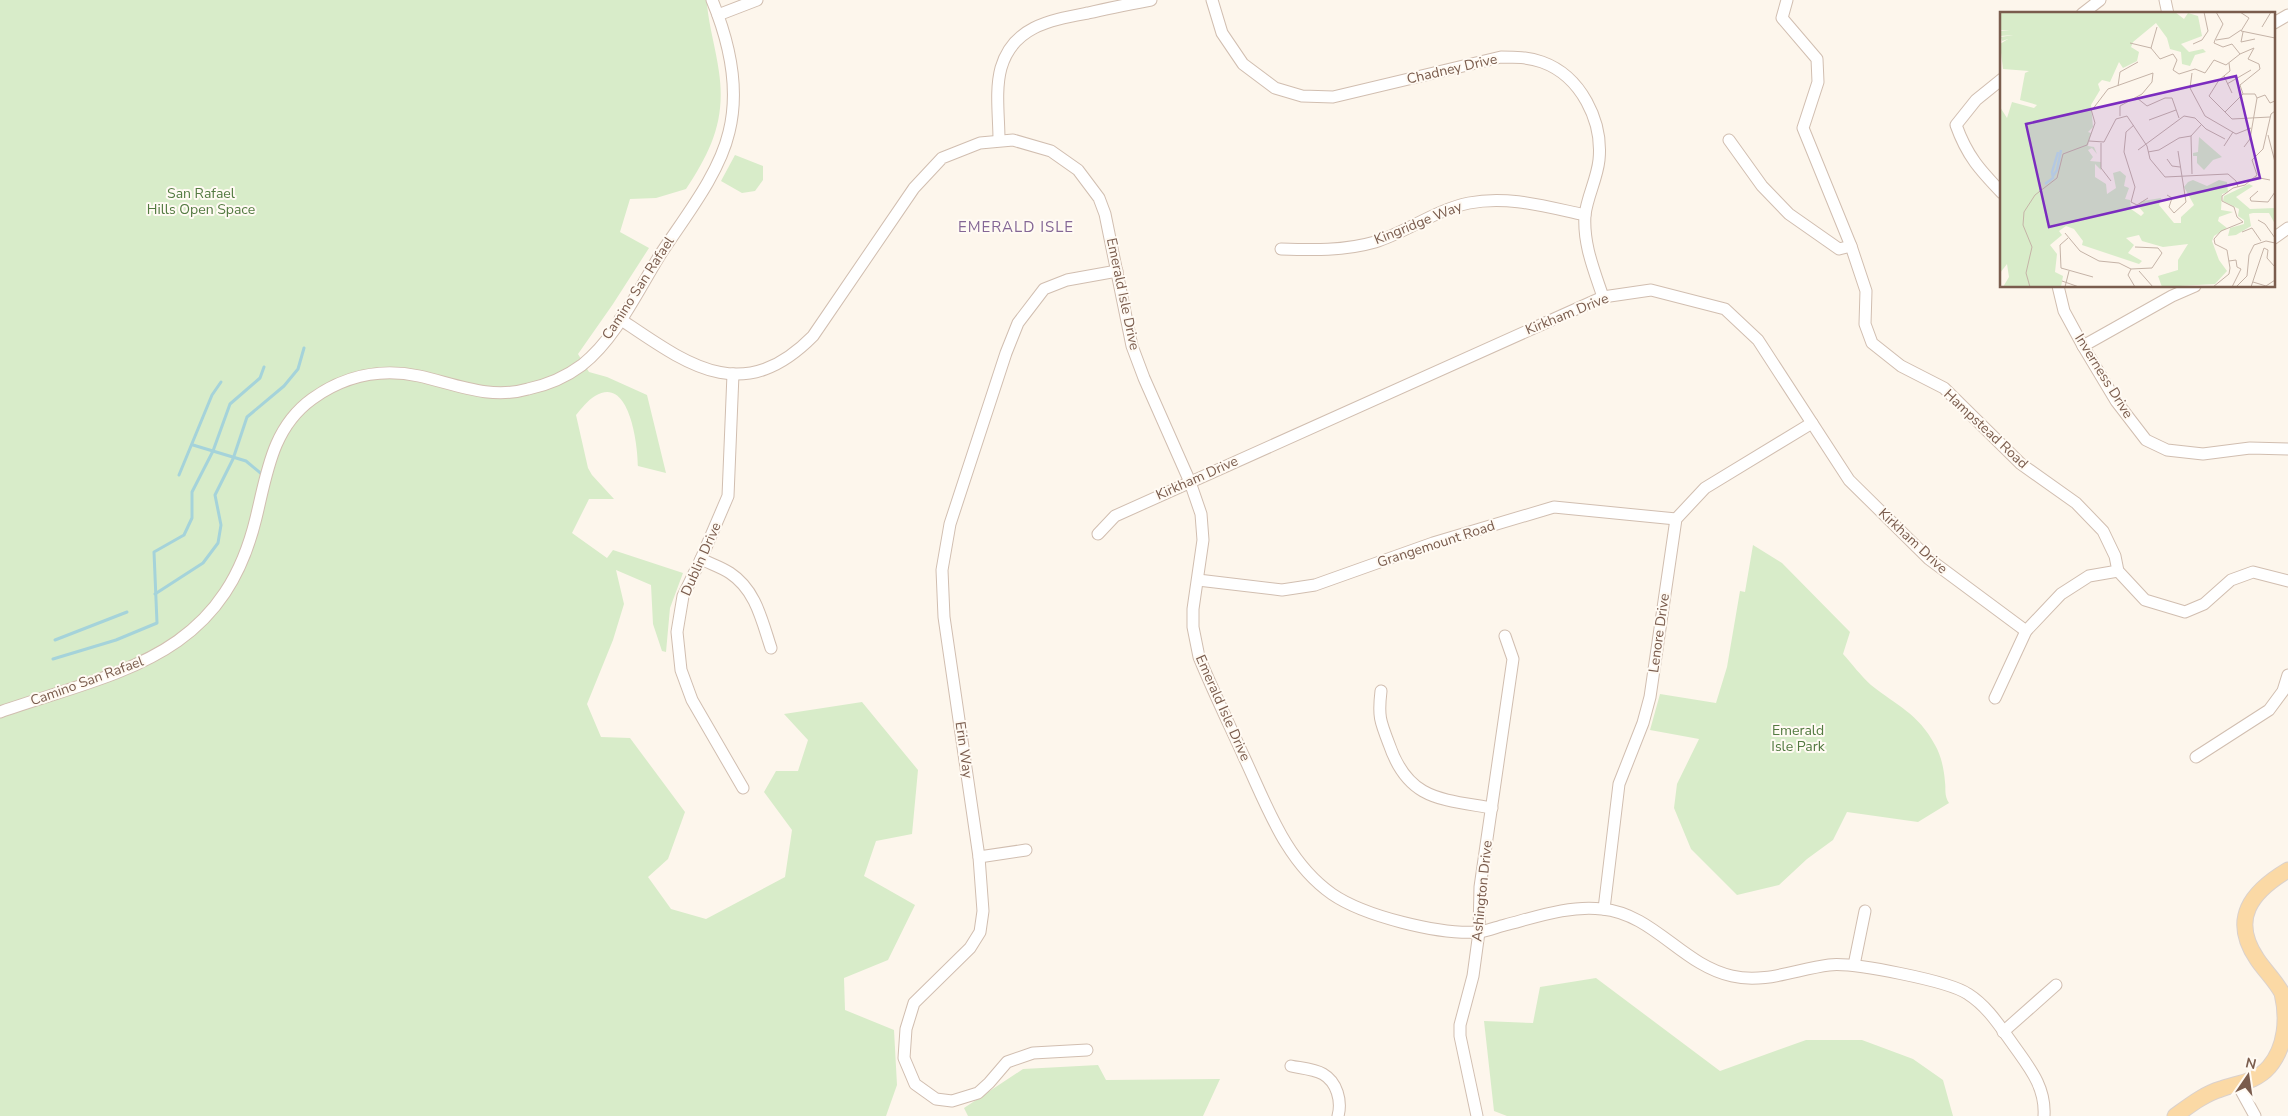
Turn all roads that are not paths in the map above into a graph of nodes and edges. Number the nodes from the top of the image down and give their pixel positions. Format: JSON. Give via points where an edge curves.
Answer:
{"nodes":[{"id":1,"x":712,"y":0,"type":"edge"},
{"id":2,"x":757,"y":0,"type":"edge"},
{"id":3,"x":1151,"y":0,"type":"edge"},
{"id":4,"x":1212,"y":0,"type":"edge"},
{"id":5,"x":1787,"y":0,"type":"edge"},
{"id":6,"x":2100,"y":0,"type":"edge"},
{"id":7,"x":2085,"y":12,"type":"edge"},
{"id":8,"x":718,"y":15,"type":"junction"},
{"id":9,"x":2288,"y":15,"type":"edge"},
{"id":10,"x":2276,"y":22,"type":"edge"},
{"id":11,"x":2000,"y":81,"type":"edge"},
{"id":12,"x":998,"y":140,"type":"junction"},
{"id":13,"x":1729,"y":140,"type":"dead end"},
{"id":14,"x":2000,"y":191,"type":"edge"},
{"id":15,"x":1585,"y":215,"type":"junction"},
{"id":16,"x":2288,"y":228,"type":"edge"},
{"id":17,"x":2276,"y":237,"type":"edge"},
{"id":18,"x":1851,"y":246,"type":"junction"},
{"id":19,"x":1280,"y":249,"type":"dead end"},
{"id":20,"x":1117,"y":271,"type":"junction"},
{"id":21,"x":2058,"y":288,"type":"edge"},
{"id":22,"x":2190,"y":288,"type":"edge"},
{"id":23,"x":1602,"y":297,"type":"junction"},
{"id":24,"x":620,"y":319,"type":"junction"},
{"id":25,"x":2083,"y":346,"type":"junction"},
{"id":26,"x":733,"y":374,"type":"junction"},
{"id":27,"x":1812,"y":423,"type":"junction"},
{"id":28,"x":2288,"y":449,"type":"edge"},
{"id":29,"x":1190,"y":482,"type":"junction"},
{"id":30,"x":1676,"y":519,"type":"junction"},
{"id":31,"x":1098,"y":534,"type":"dead end"},
{"id":32,"x":702,"y":559,"type":"junction"},
{"id":33,"x":2118,"y":571,"type":"junction"},
{"id":34,"x":1198,"y":580,"type":"junction"},
{"id":35,"x":2288,"y":581,"type":"edge"},
{"id":36,"x":2026,"y":630,"type":"junction"},
{"id":37,"x":1505,"y":636,"type":"dead end"},
{"id":38,"x":771,"y":648,"type":"dead end"},
{"id":39,"x":2288,"y":675,"type":"edge"},
{"id":40,"x":1381,"y":691,"type":"dead end"},
{"id":41,"x":1995,"y":698,"type":"dead end"},
{"id":42,"x":0,"y":712,"type":"edge"},
{"id":43,"x":2196,"y":757,"type":"dead end"},
{"id":44,"x":743,"y":788,"type":"dead end"},
{"id":45,"x":1492,"y":808,"type":"junction"},
{"id":46,"x":1026,"y":850,"type":"dead end"},
{"id":47,"x":979,"y":857,"type":"junction"},
{"id":48,"x":2288,"y":870,"type":"edge"},
{"id":49,"x":1604,"y":909,"type":"junction"},
{"id":50,"x":1866,"y":911,"type":"dead end"},
{"id":51,"x":1479,"y":932,"type":"junction"},
{"id":52,"x":1854,"y":965,"type":"junction"},
{"id":53,"x":2056,"y":985,"type":"dead end"},
{"id":54,"x":2003,"y":1032,"type":"junction"},
{"id":55,"x":2287,"y":1038,"type":"edge"},
{"id":56,"x":1088,"y":1050,"type":"dead end"},
{"id":57,"x":1291,"y":1066,"type":"dead end"},
{"id":58,"x":2238,"y":1085,"type":"junction"},
{"id":59,"x":1338,"y":1116,"type":"edge"},
{"id":60,"x":1477,"y":1116,"type":"edge"},
{"id":61,"x":2044,"y":1116,"type":"edge"},
{"id":62,"x":2175,"y":1116,"type":"edge"},
{"id":63,"x":2255,"y":1116,"type":"edge"}],
"edges":[{"from":1,"to":8,"type":"street","name":"Camino San Rafael"},
{"from":2,"to":8,"type":"street"},
{"from":3,"to":12,"type":"street","via":[[1048,21],[1019,36],[1001,67]]},
{"from":4,"to":15,"type":"street","name":"Chadney Drive","via":[[1222,33],[1243,64],[1275,88],[1302,96],[1333,97],[1501,57],[1523,57],[1544,63],[1569,79],[1588,102],[1596,120],[1600,138],[1599,162]]},
{"from":5,"to":18,"type":"street","name":"Hampstead Road","via":[[1782,18],[1817,59],[1818,82],[1803,128]]},
{"from":6,"to":7,"type":"street"},
{"from":8,"to":24,"type":"street","name":"Camino San Rafael","via":[[733,81],[732,115],[724,148],[710,178]]},
{"from":9,"to":10,"type":"street"},
{"from":11,"to":14,"type":"street","via":[[1976,100],[1956,125],[1968,153]]},
{"from":12,"to":20,"type":"street","name":"Emerald Isle Drive","via":[[1013,140],[1051,151],[1078,170],[1099,198],[1110,229]]},
{"from":12,"to":26,"type":"street","name":"Emerald Isle Drive","via":[[960,149],[942,158],[928,172],[813,336],[799,350],[769,368]]},
{"from":13,"to":18,"type":"street","via":[[1762,186],[1789,214],[1839,249]]},
{"from":15,"to":19,"type":"street","name":"Kingridge Way","via":[[1521,201],[1488,200],[1449,208],[1376,242],[1348,248]]},
{"from":15,"to":23,"type":"street","name":"Chadney Drive","via":[[1587,248]]},
{"from":16,"to":17,"type":"street"},
{"from":18,"to":33,"type":"street","name":"Hampstead Road","via":[[1866,291],[1865,324],[1872,343],[1900,366],[1944,388],[2021,464],[2076,503],[2103,531]]},
{"from":20,"to":29,"type":"street","name":"Emerald Isle Drive","via":[[1132,346]]},
{"from":20,"to":47,"type":"street","name":"Erin Way","via":[[1067,280],[1044,289],[1018,323],[950,524],[942,570],[944,617]]},
{"from":21,"to":25,"type":"street","name":"Inverness Drive","via":[[2064,311]]},
{"from":22,"to":25,"type":"street"},
{"from":23,"to":27,"type":"street","name":"Kirkham Drive","via":[[1651,290],[1725,310],[1758,340]]},
{"from":23,"to":29,"type":"street","name":"Kirkham Drive"},
{"from":24,"to":26,"type":"street","name":"Emerald Isle Drive","via":[[685,361],[712,372]]},
{"from":24,"to":42,"type":"street","name":"Camino San Rafael","via":[[583,364],[554,381],[526,390],[489,393],[417,376],[376,373],[352,378],[312,399],[292,418],[274,446],[246,553],[233,581],[206,616],[175,644],[133,667]]},
{"from":25,"to":28,"type":"street","name":"Inverness Drive","via":[[2116,401],[2146,440],[2167,450],[2203,454],[2250,448]]},
{"from":26,"to":32,"type":"street","name":"Dublin Drive","via":[[730,485]]},
{"from":27,"to":30,"type":"street","via":[[1705,488]]},
{"from":27,"to":36,"type":"street","name":"Kirkham Drive","via":[[1849,480],[1929,559]]},
{"from":29,"to":31,"type":"street","name":"Kirkham Drive","via":[[1115,516]]},
{"from":29,"to":34,"type":"street","name":"Emerald Isle Drive","via":[[1203,529]]},
{"from":30,"to":34,"type":"street","name":"Grangemount Road","via":[[1554,507],[1315,585],[1282,590]]},
{"from":30,"to":49,"type":"street","name":"Lenore Drive","via":[[1650,697],[1619,784]]},
{"from":32,"to":38,"type":"street","via":[[730,573],[754,598]]},
{"from":32,"to":44,"type":"street","name":"Dublin Drive","via":[[683,596],[677,632],[681,670],[692,700]]},
{"from":33,"to":35,"type":"street","name":"Hampstead Road","via":[[2145,600],[2186,612],[2204,604],[2231,580],[2253,572]]},
{"from":33,"to":36,"type":"street","via":[[2089,576],[2061,594]]},
{"from":34,"to":51,"type":"street","name":"Emerald Isle Drive","via":[[1193,609],[1198,657],[1276,826],[1301,866],[1332,894],[1362,910],[1415,924]]},
{"from":36,"to":41,"type":"street"},
{"from":37,"to":45,"type":"street","name":"Ashington Drive","via":[[1513,659]]},
{"from":39,"to":43,"type":"street","via":[[2283,691],[2269,710]]},
{"from":40,"to":45,"type":"street","via":[[1378,713],[1395,763],[1408,780],[1442,800]]},
{"from":45,"to":51,"type":"street","name":"Ashington Drive","via":[[1480,887]]},
{"from":46,"to":47,"type":"street"},
{"from":47,"to":56,"type":"street","name":"Erin Way","via":[[983,911],[980,932],[970,948],[914,1003],[906,1029],[904,1058],[915,1084],[936,1098],[952,1101],[978,1093],[1007,1062],[1033,1053]]},
{"from":48,"to":55,"type":"main road","via":[[2258,893],[2244,920],[2245,936],[2257,960],[2283,994]]},
{"from":49,"to":51,"type":"street","name":"Emerald Isle Drive","via":[[1564,911]]},
{"from":49,"to":52,"type":"street","name":"Emerald Isle Drive","via":[[1650,926],[1692,959],[1710,970],[1731,976],[1762,978],[1832,965]]},
{"from":50,"to":52,"type":"street"},
{"from":51,"to":60,"type":"street","name":"Ashington Drive","via":[[1474,976],[1460,1025]]},
{"from":52,"to":54,"type":"street","name":"Emerald Isle Drive","via":[[1944,984],[1966,992],[1983,1005]]},
{"from":53,"to":54,"type":"street"},
{"from":54,"to":61,"type":"street","name":"Emerald Isle Drive","via":[[2039,1082]]},
{"from":55,"to":58,"type":"main road","via":[[2267,1069]]},
{"from":57,"to":59,"type":"street","via":[[1322,1073],[1334,1085],[1340,1106]]},
{"from":58,"to":62,"type":"main road","via":[[2221,1088]]},
{"from":58,"to":63,"type":"street"}]}
